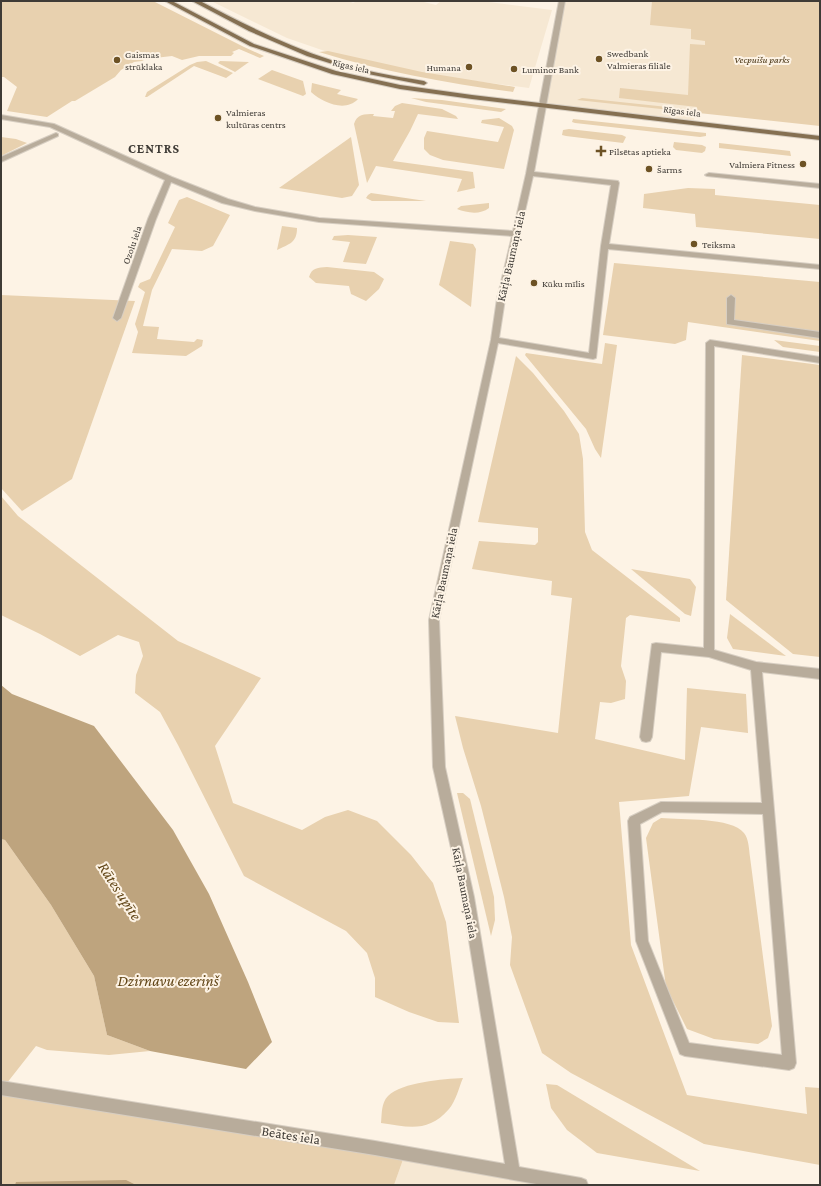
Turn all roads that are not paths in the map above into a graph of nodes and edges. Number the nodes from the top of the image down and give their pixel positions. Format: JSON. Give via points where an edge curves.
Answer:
{"nodes":[{"id":1,"x":168,"y":1,"type":"edge"},
{"id":2,"x":195,"y":1,"type":"edge"},
{"id":3,"x":562,"y":1,"type":"edge"},
{"id":4,"x":542,"y":104,"type":"junction"},
{"id":5,"x":1,"y":117,"type":"edge"},
{"id":6,"x":56,"y":135,"type":"dead end"},
{"id":7,"x":820,"y":138,"type":"edge"},
{"id":8,"x":1,"y":160,"type":"edge"},
{"id":9,"x":530,"y":174,"type":"junction"},
{"id":10,"x":709,"y":175,"type":"dead end"},
{"id":11,"x":169,"y":179,"type":"junction"},
{"id":12,"x":820,"y":186,"type":"edge"},
{"id":13,"x":516,"y":234,"type":"junction"},
{"id":14,"x":605,"y":246,"type":"junction"},
{"id":15,"x":820,"y":267,"type":"edge"},
{"id":16,"x":731,"y":298,"type":"dead end"},
{"id":17,"x":117,"y":318,"type":"dead end"},
{"id":18,"x":820,"y":335,"type":"edge"},
{"id":19,"x":494,"y":340,"type":"junction"},
{"id":20,"x":820,"y":360,"type":"edge"},
{"id":21,"x":709,"y":653,"type":"junction"},
{"id":22,"x":756,"y":667,"type":"junction"},
{"id":23,"x":820,"y":674,"type":"edge"},
{"id":24,"x":646,"y":737,"type":"dead end"},
{"id":25,"x":768,"y":809,"type":"junction"},
{"id":26,"x":1,"y":1088,"type":"edge"},
{"id":27,"x":513,"y":1173,"type":"junction"},
{"id":28,"x":581,"y":1185,"type":"edge"}],
"edges":[{"from":1,"to":4,"type":"main road","name":"Rīgas iela","via":[[252,45],[334,74],[400,87]]},
{"from":2,"to":4,"type":"main road","name":"Rīgas iela","via":[[280,43],[349,68],[397,79]]},
{"from":3,"to":4,"type":"street","name":"Kārļa Baumaņa iela"},
{"from":4,"to":7,"type":"main road","name":"Rīgas iela"},
{"from":4,"to":9,"type":"street","name":"Kārļa Baumaņa iela"},
{"from":5,"to":11,"type":"street","via":[[52,125]]},
{"from":6,"to":8,"type":"street"},
{"from":9,"to":13,"type":"street","name":"Kārļa Baumaņa iela"},
{"from":9,"to":14,"type":"street","via":[[615,183]]},
{"from":10,"to":12,"type":"street"},
{"from":11,"to":13,"type":"street","via":[[225,202],[319,220]]},
{"from":11,"to":17,"type":"street","name":"Ozolu iela","via":[[152,218]]},
{"from":13,"to":19,"type":"street","name":"Kārļa Baumaņa iela"},
{"from":14,"to":15,"type":"street"},
{"from":14,"to":19,"type":"street","via":[[593,356]]},
{"from":16,"to":18,"type":"street","via":[[730,322]]},
{"from":19,"to":27,"type":"street","name":"Kārļa Baumaņa iela","via":[[434,620],[439,767],[468,897]]},
{"from":20,"to":21,"type":"street","via":[[710,343]]},
{"from":21,"to":22,"type":"street"},
{"from":21,"to":24,"type":"street","via":[[656,647]]},
{"from":22,"to":23,"type":"street"},
{"from":22,"to":25,"type":"street"},
{"from":25,"to":25,"type":"street","via":[[661,806],[634,821],[642,941],[685,1049],[789,1063]]},
{"from":26,"to":27,"type":"street","name":"Beātes iela","via":[[375,1148]]},
{"from":27,"to":28,"type":"street","name":"Beātes iela"}]}
